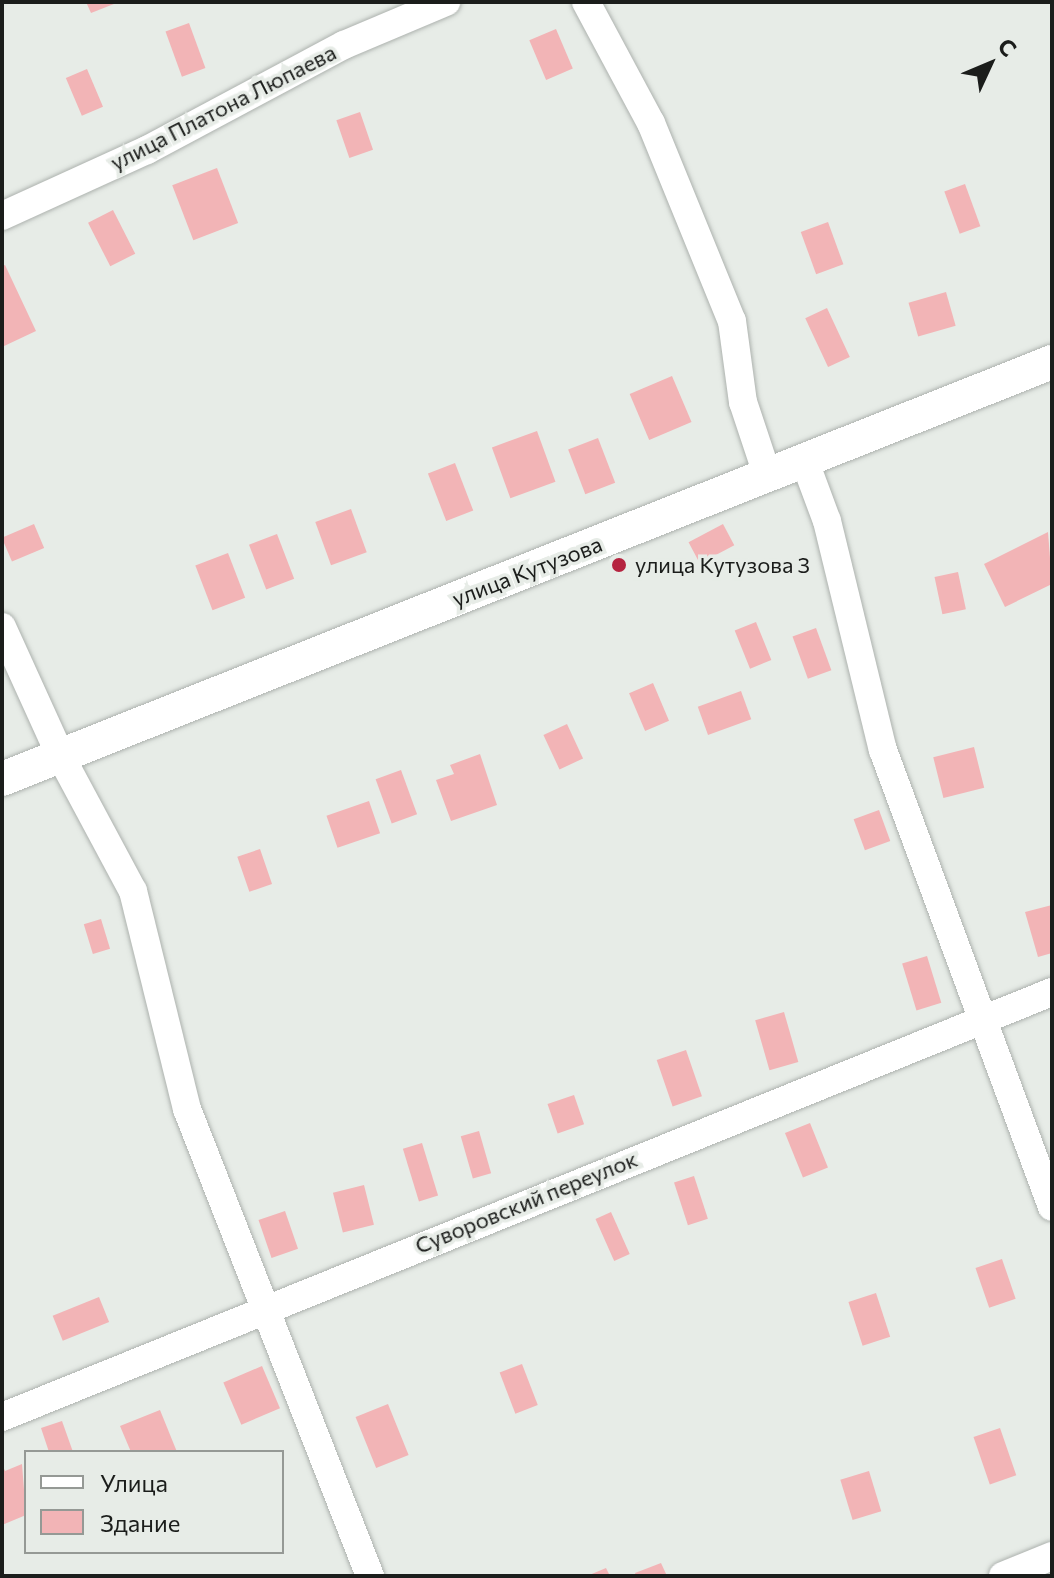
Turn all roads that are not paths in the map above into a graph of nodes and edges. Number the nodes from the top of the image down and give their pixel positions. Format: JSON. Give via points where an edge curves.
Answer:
{"nodes":[{"id":1,"x":446,"y":2,"type":"edge"},
{"id":2,"x":586,"y":2,"type":"edge"},
{"id":3,"x":2,"y":216,"type":"edge"},
{"id":4,"x":1052,"y":362,"type":"edge"},
{"id":5,"x":805,"y":462,"type":"junction"},
{"id":6,"x":768,"y":477,"type":"junction"},
{"id":7,"x":2,"y":627,"type":"edge"},
{"id":8,"x":60,"y":755,"type":"junction"},
{"id":9,"x":2,"y":779,"type":"edge"},
{"id":10,"x":1052,"y":992,"type":"edge"},
{"id":11,"x":983,"y":1020,"type":"junction"},
{"id":12,"x":1052,"y":1207,"type":"edge"},
{"id":13,"x":264,"y":1307,"type":"junction"},
{"id":14,"x":2,"y":1417,"type":"edge"},
{"id":15,"x":1052,"y":1556,"type":"edge"},
{"id":16,"x":370,"y":1576,"type":"edge"},
{"id":17,"x":1003,"y":1576,"type":"edge"}],
"edges":[{"from":1,"to":3,"type":"street","name":"улица Платона Люпаева","via":[[344,45],[147,150]]},
{"from":2,"to":6,"type":"street","via":[[651,123],[732,321],[743,402]]},
{"from":4,"to":5,"type":"street","name":"улица Кутузова"},
{"from":5,"to":6,"type":"street","name":"улица Кутузова"},
{"from":5,"to":11,"type":"street","via":[[827,521],[883,750]]},
{"from":6,"to":8,"type":"street","name":"улица Кутузова"},
{"from":7,"to":8,"type":"street"},
{"from":8,"to":9,"type":"street","name":"улица Кутузова"},
{"from":8,"to":13,"type":"street","via":[[133,891],[187,1109]]},
{"from":10,"to":11,"type":"street","name":"Суворовский переулок"},
{"from":11,"to":12,"type":"street"},
{"from":11,"to":13,"type":"street","name":"Суворовский переулок"},
{"from":13,"to":14,"type":"street","name":"Суворовский переулок"},
{"from":13,"to":16,"type":"street"},
{"from":15,"to":17,"type":"street"}]}
